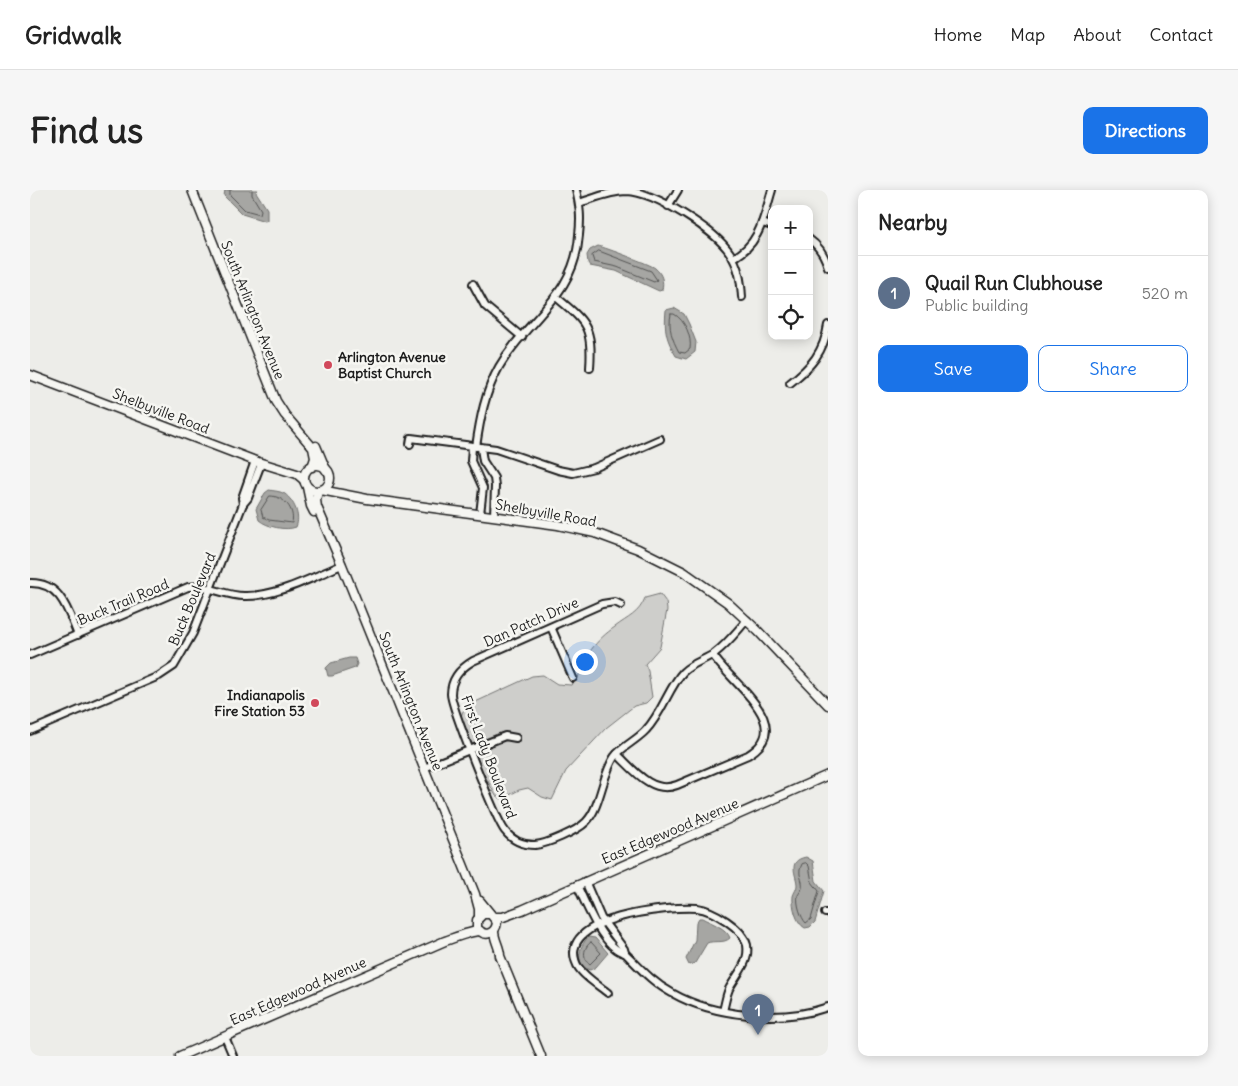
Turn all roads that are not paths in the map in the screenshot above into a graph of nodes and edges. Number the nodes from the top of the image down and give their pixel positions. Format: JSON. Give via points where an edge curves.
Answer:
{"nodes":[{"id":1,"x":192,"y":190,"type":"edge"},
{"id":2,"x":576,"y":190,"type":"edge"},
{"id":3,"x":678,"y":190,"type":"edge"},
{"id":4,"x":772,"y":190,"type":"edge"},
{"id":5,"x":579,"y":202,"type":"junction"},
{"id":6,"x":668,"y":206,"type":"junction"},
{"id":7,"x":762,"y":223,"type":"junction"},
{"id":8,"x":768,"y":225,"type":"edge"},
{"id":9,"x":813,"y":242,"type":"edge"},
{"id":10,"x":733,"y":258,"type":"junction"},
{"id":11,"x":828,"y":267,"type":"edge"},
{"id":12,"x":473,"y":284,"type":"dead end"},
{"id":13,"x":556,"y":297,"type":"junction"},
{"id":14,"x":742,"y":297,"type":"dead end"},
{"id":15,"x":828,"y":325,"type":"edge"},
{"id":16,"x":522,"y":337,"type":"junction"},
{"id":17,"x":590,"y":368,"type":"dead end"},
{"id":18,"x":30,"y":376,"type":"edge"},
{"id":19,"x":790,"y":382,"type":"dead end"},
{"id":20,"x":302,"y":434,"type":"junction"},
{"id":21,"x":660,"y":439,"type":"dead end"},
{"id":22,"x":410,"y":444,"type":"dead end"},
{"id":23,"x":476,"y":447,"type":"junction"},
{"id":24,"x":258,"y":462,"type":"junction"},
{"id":25,"x":310,"y":468,"type":"junction"},
{"id":26,"x":284,"y":469,"type":"junction"},
{"id":27,"x":326,"y":470,"type":"junction"},
{"id":28,"x":329,"y":480,"type":"junction"},
{"id":29,"x":306,"y":484,"type":"junction"},
{"id":30,"x":320,"y":491,"type":"junction"},
{"id":31,"x":351,"y":495,"type":"junction"},
{"id":32,"x":480,"y":514,"type":"junction"},
{"id":33,"x":494,"y":516,"type":"junction"},
{"id":34,"x":321,"y":519,"type":"junction"},
{"id":35,"x":342,"y":565,"type":"junction"},
{"id":36,"x":30,"y":583,"type":"edge"},
{"id":37,"x":211,"y":588,"type":"junction"},
{"id":38,"x":621,"y":605,"type":"dead end"},
{"id":39,"x":747,"y":620,"type":"junction"},
{"id":40,"x":551,"y":627,"type":"junction"},
{"id":41,"x":78,"y":635,"type":"junction"},
{"id":42,"x":30,"y":655,"type":"edge"},
{"id":43,"x":713,"y":655,"type":"junction"},
{"id":44,"x":456,"y":677,"type":"joint"},
{"id":45,"x":573,"y":678,"type":"dead end"},
{"id":46,"x":828,"y":705,"type":"edge"},
{"id":47,"x":30,"y":731,"type":"edge"},
{"id":48,"x":516,"y":738,"type":"dead end"},
{"id":49,"x":470,"y":750,"type":"junction"},
{"id":50,"x":617,"y":754,"type":"junction"},
{"id":51,"x":424,"y":768,"type":"junction"},
{"id":52,"x":828,"y":775,"type":"edge"},
{"id":53,"x":585,"y":881,"type":"junction"},
{"id":54,"x":576,"y":885,"type":"junction"},
{"id":55,"x":474,"y":894,"type":"junction"},
{"id":56,"x":522,"y":910,"type":"junction"},
{"id":57,"x":492,"y":916,"type":"junction"},
{"id":58,"x":478,"y":919,"type":"junction"},
{"id":59,"x":600,"y":924,"type":"junction"},
{"id":60,"x":495,"y":929,"type":"junction"},
{"id":61,"x":482,"y":932,"type":"junction"},
{"id":62,"x":455,"y":937,"type":"junction"},
{"id":63,"x":500,"y":956,"type":"junction"},
{"id":64,"x":608,"y":993,"type":"dead end"},
{"id":65,"x":828,"y":1007,"type":"edge"},
{"id":66,"x":723,"y":1011,"type":"junction"},
{"id":67,"x":226,"y":1036,"type":"junction"},
{"id":68,"x":180,"y":1056,"type":"edge"},
{"id":69,"x":233,"y":1056,"type":"edge"},
{"id":70,"x":541,"y":1056,"type":"edge"}],
"edges":[{"from":1,"to":20,"type":"main road","name":"South Arlington Avenue","via":[[273,394],[285,415]]},
{"from":2,"to":5,"type":"street"},
{"from":3,"to":6,"type":"street"},
{"from":4,"to":7,"type":"street"},
{"from":5,"to":6,"type":"street","via":[[628,191],[652,197]]},
{"from":5,"to":13,"type":"street","via":[[581,215],[576,256],[570,276]]},
{"from":6,"to":10,"type":"street","via":[[712,234]]},
{"from":7,"to":8,"type":"street"},
{"from":7,"to":10,"type":"street","via":[[750,246]]},
{"from":9,"to":11,"type":"street"},
{"from":10,"to":14,"type":"street","via":[[740,275]]},
{"from":12,"to":16,"type":"street","via":[[486,306]]},
{"from":13,"to":16,"type":"street"},
{"from":13,"to":17,"type":"street","via":[[587,328],[591,344]]},
{"from":15,"to":19,"type":"street","via":[[823,346],[814,361]]},
{"from":16,"to":23,"type":"street","via":[[503,361],[489,387]]},
{"from":18,"to":24,"type":"main road","name":"Shelbyville Road"},
{"from":20,"to":25,"type":"main road","name":"South Arlington Avenue","via":[[315,452]]},
{"from":20,"to":27,"type":"main road","name":"South Arlington Avenue","via":[[316,446]]},
{"from":21,"to":23,"type":"street","via":[[594,468],[573,472],[496,449]]},
{"from":22,"to":23,"type":"street","via":[[411,438]]},
{"from":23,"to":32,"type":"street","via":[[472,461],[483,488]]},
{"from":23,"to":33,"type":"street","via":[[494,478]]},
{"from":24,"to":26,"type":"main road","name":"Shelbyville Road"},
{"from":24,"to":37,"type":"street","name":"Buck Boulevard"},
{"from":25,"to":26,"type":"main road"},
{"from":25,"to":27,"type":"main road","via":[[318,466]]},
{"from":25,"to":29,"type":"main road","via":[[305,474]]},
{"from":26,"to":29,"type":"main road","via":[[297,474]]},
{"from":27,"to":28,"type":"main road"},
{"from":28,"to":30,"type":"main road"},
{"from":28,"to":31,"type":"main road","via":[[335,489]]},
{"from":29,"to":30,"type":"main road","via":[[312,490]]},
{"from":29,"to":34,"type":"main road","name":"South Arlington Avenue","via":[[312,508]]},
{"from":30,"to":31,"type":"main road"},
{"from":30,"to":34,"type":"main road","name":"South Arlington Avenue","via":[[316,504]]},
{"from":31,"to":32,"type":"main road","name":"Shelbyville Road"},
{"from":32,"to":33,"type":"main road","name":"Shelbyville Road"},
{"from":33,"to":39,"type":"main road","name":"Shelbyville Road","via":[[580,529],[617,540],[698,581]]},
{"from":34,"to":35,"type":"main road","name":"South Arlington Avenue"},
{"from":35,"to":37,"type":"street","name":"Buck Trail Road","via":[[265,595],[238,596]]},
{"from":35,"to":51,"type":"main road","name":"South Arlington Avenue"},
{"from":36,"to":41,"type":"street","via":[[47,586],[59,594]]},
{"from":37,"to":41,"type":"street","name":"Buck Trail Road","via":[[188,587]]},
{"from":37,"to":47,"type":"street","name":"Buck Boulevard","via":[[193,633],[174,666],[159,676]]},
{"from":38,"to":40,"type":"street","name":"Dan Patch Drive","via":[[606,603]]},
{"from":39,"to":43,"type":"street"},
{"from":39,"to":46,"type":"main road","name":"Shelbyville Road"},
{"from":40,"to":44,"type":"street","name":"Dan Patch Drive","via":[[473,661]]},
{"from":40,"to":45,"type":"street"},
{"from":41,"to":42,"type":"street","name":"Buck Trail Road"},
{"from":43,"to":50,"type":"street","via":[[682,674],[643,734]]},
{"from":43,"to":50,"type":"street","via":[[763,714],[765,734],[758,748],[665,788],[646,781]]},
{"from":44,"to":49,"type":"street","name":"First Lady Boulevard","via":[[452,701]]},
{"from":48,"to":49,"type":"street","via":[[505,736]]},
{"from":49,"to":50,"type":"street","name":"First Lady Boulevard","via":[[501,824],[518,841],[528,844],[543,843],[586,822]]},
{"from":49,"to":51,"type":"street"},
{"from":51,"to":55,"type":"main road","name":"South Arlington Avenue"},
{"from":52,"to":53,"type":"main road","name":"East Edgewood Avenue"},
{"from":53,"to":54,"type":"main road","name":"East Edgewood Avenue"},
{"from":53,"to":59,"type":"street"},
{"from":54,"to":56,"type":"main road","name":"East Edgewood Avenue"},
{"from":54,"to":59,"type":"street"},
{"from":55,"to":57,"type":"main road","name":"South Arlington Avenue"},
{"from":55,"to":58,"type":"main road","name":"South Arlington Avenue","via":[[479,909]]},
{"from":56,"to":57,"type":"main road","via":[[503,917]]},
{"from":56,"to":60,"type":"main road"},
{"from":57,"to":58,"type":"main road","via":[[484,914]]},
{"from":57,"to":60,"type":"main road","via":[[497,922]]},
{"from":58,"to":61,"type":"main road","via":[[477,927]]},
{"from":58,"to":62,"type":"main road"},
{"from":59,"to":64,"type":"street","via":[[581,937],[575,957],[581,970]]},
{"from":59,"to":66,"type":"street","via":[[649,977],[671,993],[694,1004]]},
{"from":59,"to":66,"type":"street","via":[[625,914],[697,908],[711,912],[737,928],[746,942],[747,956],[729,990]]},
{"from":60,"to":61,"type":"main road","via":[[488,934]]},
{"from":60,"to":63,"type":"main road","via":[[494,938]]},
{"from":61,"to":62,"type":"main road"},
{"from":61,"to":63,"type":"main road"},
{"from":62,"to":67,"type":"main road","name":"East Edgewood Avenue"},
{"from":63,"to":70,"type":"main road"},
{"from":65,"to":66,"type":"street","via":[[778,1015]]},
{"from":67,"to":68,"type":"main road","name":"East Edgewood Avenue"},
{"from":67,"to":69,"type":"street"}]}
